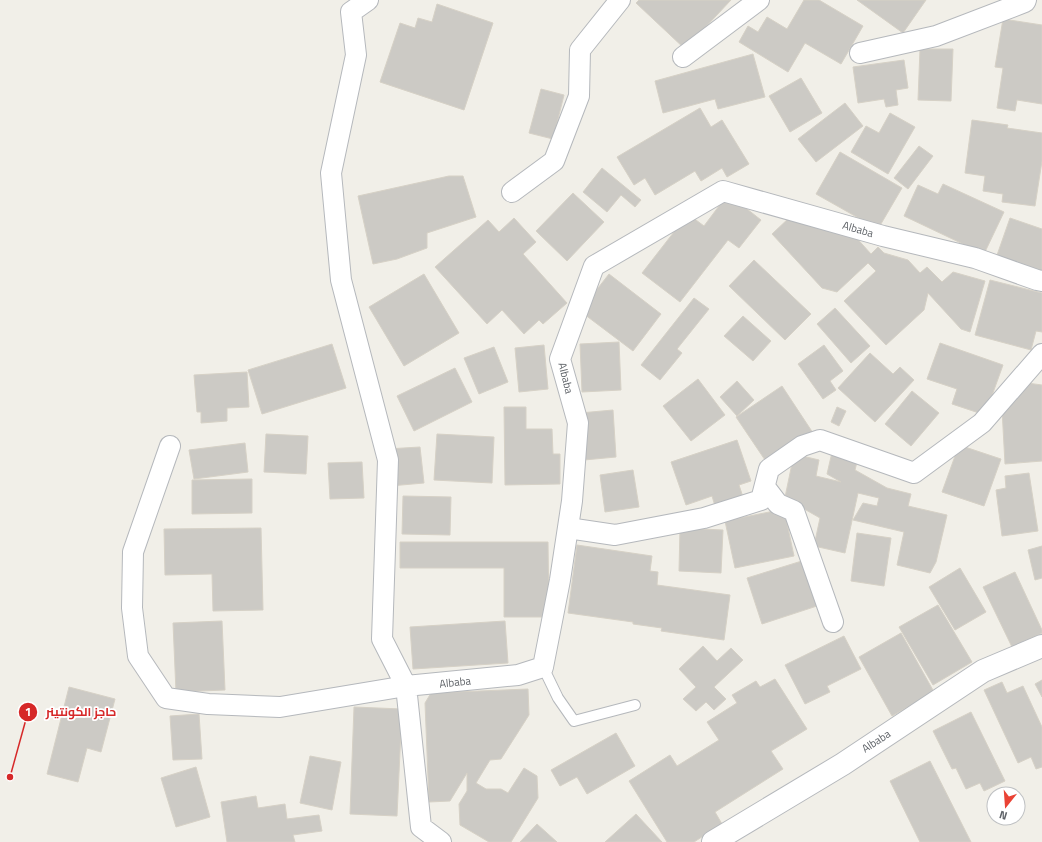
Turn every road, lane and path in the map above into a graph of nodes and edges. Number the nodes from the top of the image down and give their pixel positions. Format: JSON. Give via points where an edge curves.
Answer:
{"nodes":[{"id":1,"x":368,"y":0,"type":"edge"},
{"id":2,"x":620,"y":0,"type":"edge"},
{"id":3,"x":759,"y":0,"type":"edge"},
{"id":4,"x":1026,"y":0,"type":"edge"},
{"id":5,"x":860,"y":53,"type":"dead end"},
{"id":6,"x":684,"y":57,"type":"dead end"},
{"id":7,"x":512,"y":192,"type":"dead end"},
{"id":8,"x":1042,"y":281,"type":"edge"},
{"id":9,"x":1042,"y":354,"type":"edge"},
{"id":10,"x":170,"y":446,"type":"dead end"},
{"id":11,"x":765,"y":487,"type":"junction"},
{"id":12,"x":568,"y":528,"type":"junction"},
{"id":13,"x":833,"y":622,"type":"dead end"},
{"id":14,"x":1042,"y":646,"type":"edge"},
{"id":15,"x":543,"y":667,"type":"junction"},
{"id":16,"x":406,"y":686,"type":"junction"},
{"id":17,"x":635,"y":705,"type":"dead end"},
{"id":18,"x":441,"y":842,"type":"edge"},
{"id":19,"x":713,"y":842,"type":"edge"}],
"edges":[{"from":1,"to":16,"type":"street","via":[[351,12],[356,55],[331,173],[341,280],[388,460],[382,638]]},
{"from":2,"to":7,"type":"street","via":[[580,50],[578,96],[554,161]]},
{"from":3,"to":6,"type":"street"},
{"from":4,"to":5,"type":"street","via":[[936,36]]},
{"from":8,"to":12,"type":"street","name":"Albaba","via":[[976,258],[883,236],[723,191],[594,266],[560,360],[578,423]]},
{"from":9,"to":11,"type":"street","via":[[982,423],[914,473],[820,440],[802,446],[769,469]]},
{"from":10,"to":16,"type":"street","name":"Albaba","via":[[133,552],[132,608],[138,656],[166,698],[208,704],[280,707]]},
{"from":11,"to":12,"type":"street","via":[[761,500],[704,518],[615,536]]},
{"from":11,"to":13,"type":"street","via":[[778,504],[794,511]]},
{"from":12,"to":15,"type":"street","name":"Albaba"},
{"from":14,"to":19,"type":"street","name":"Albaba","via":[[982,671],[843,764]]},
{"from":15,"to":16,"type":"street","name":"Albaba","via":[[518,675]]},
{"from":15,"to":17,"type":"lane","via":[[558,698],[574,721]]},
{"from":16,"to":18,"type":"street","via":[[421,827]]}]}
